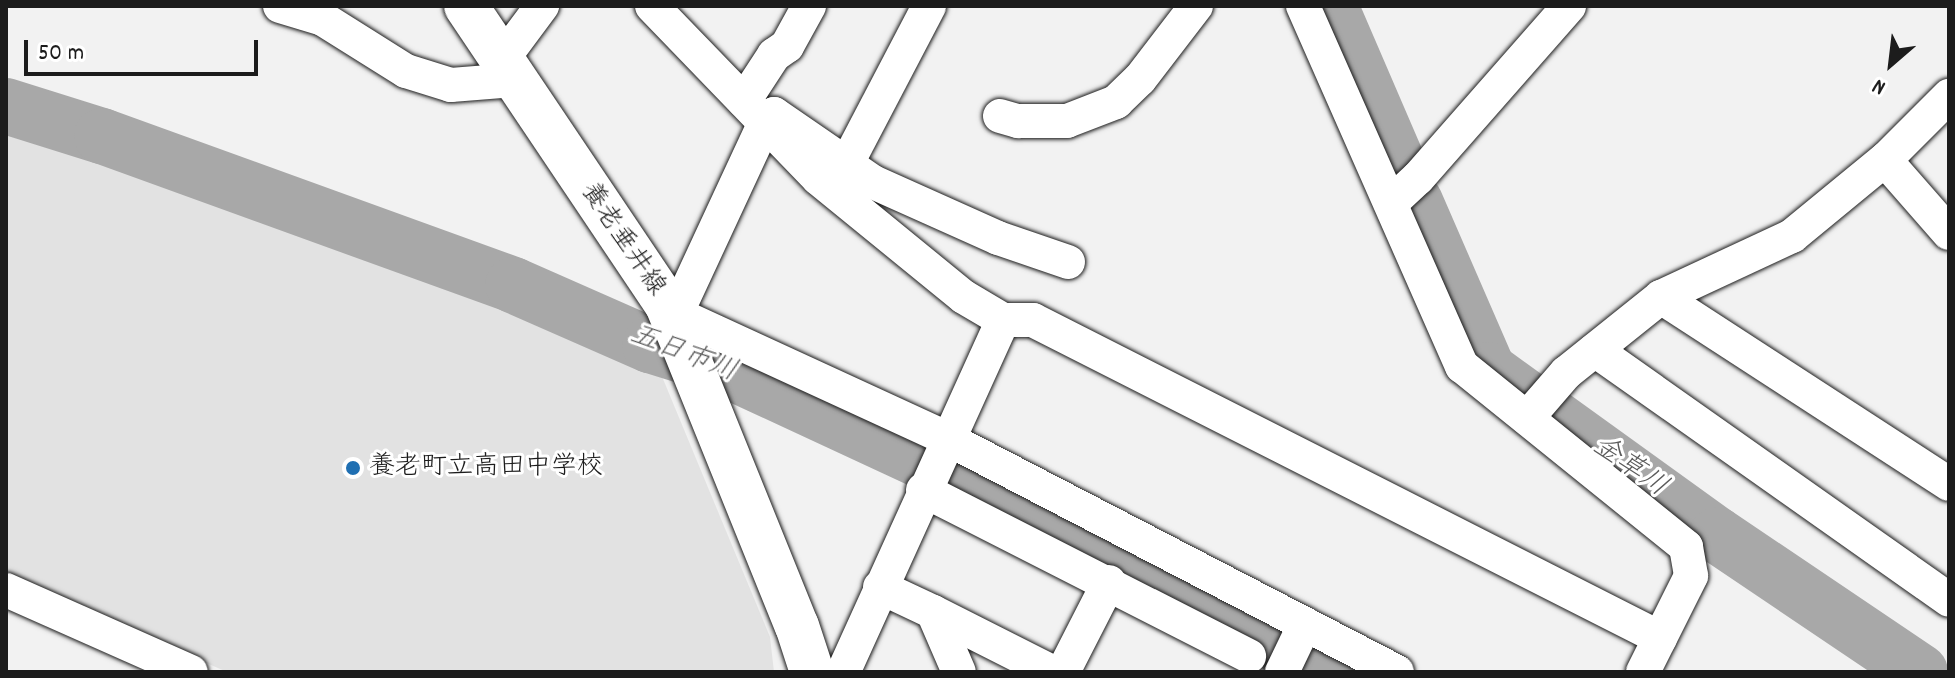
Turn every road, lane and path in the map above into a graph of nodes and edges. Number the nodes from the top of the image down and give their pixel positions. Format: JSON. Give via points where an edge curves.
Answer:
{"nodes":[{"id":1,"x":280,"y":6,"type":"edge"},
{"id":2,"x":466,"y":6,"type":"edge"},
{"id":3,"x":542,"y":6,"type":"edge"},
{"id":4,"x":652,"y":6,"type":"edge"},
{"id":5,"x":809,"y":6,"type":"edge"},
{"id":6,"x":929,"y":6,"type":"edge"},
{"id":7,"x":1196,"y":6,"type":"edge"},
{"id":8,"x":1303,"y":6,"type":"edge"},
{"id":9,"x":1569,"y":6,"type":"edge"},
{"id":10,"x":507,"y":70,"type":"junction"},
{"id":11,"x":1949,"y":96,"type":"edge"},
{"id":12,"x":754,"y":111,"type":"junction"},
{"id":13,"x":1000,"y":116,"type":"dead end"},
{"id":14,"x":1885,"y":160,"type":"junction"},
{"id":15,"x":846,"y":165,"type":"junction"},
{"id":16,"x":1391,"y":203,"type":"junction"},
{"id":17,"x":1949,"y":233,"type":"edge"},
{"id":18,"x":1068,"y":262,"type":"dead end"},
{"id":19,"x":1661,"y":297,"type":"junction"},
{"id":20,"x":675,"y":320,"type":"junction"},
{"id":21,"x":1003,"y":320,"type":"junction"},
{"id":22,"x":1595,"y":350,"type":"junction"},
{"id":23,"x":1537,"y":408,"type":"junction"},
{"id":24,"x":946,"y":438,"type":"junction"},
{"id":25,"x":1949,"y":484,"type":"edge"},
{"id":26,"x":923,"y":490,"type":"junction"},
{"id":27,"x":1109,"y":582,"type":"junction"},
{"id":28,"x":880,"y":587,"type":"junction"},
{"id":29,"x":6,"y":590,"type":"edge"},
{"id":30,"x":1949,"y":600,"type":"edge"},
{"id":31,"x":933,"y":612,"type":"junction"},
{"id":32,"x":1305,"y":624,"type":"junction"},
{"id":33,"x":1660,"y":638,"type":"junction"},
{"id":34,"x":1249,"y":656,"type":"dead end"},
{"id":35,"x":191,"y":672,"type":"edge"},
{"id":36,"x":812,"y":672,"type":"edge"},
{"id":37,"x":843,"y":672,"type":"edge"},
{"id":38,"x":959,"y":672,"type":"edge"},
{"id":39,"x":1052,"y":672,"type":"edge"},
{"id":40,"x":1063,"y":672,"type":"edge"},
{"id":41,"x":1282,"y":672,"type":"edge"},
{"id":42,"x":1397,"y":672,"type":"edge"},
{"id":43,"x":1643,"y":672,"type":"edge"}],
"edges":[{"from":1,"to":10,"type":"street","via":[[323,19],[406,71],[451,85]]},
{"from":2,"to":10,"type":"main road","name":"養老垂井線"},
{"from":3,"to":10,"type":"street"},
{"from":4,"to":12,"type":"street"},
{"from":5,"to":12,"type":"street","via":[[787,46],[774,55]]},
{"from":6,"to":15,"type":"street"},
{"from":7,"to":13,"type":"street","via":[[1116,102],[1067,121]]},
{"from":8,"to":16,"type":"street"},
{"from":9,"to":16,"type":"street"},
{"from":10,"to":20,"type":"main road","name":"養老垂井線"},
{"from":11,"to":14,"type":"street"},
{"from":12,"to":15,"type":"street","via":[[774,114]]},
{"from":12,"to":20,"type":"street"},
{"from":12,"to":21,"type":"street","via":[[883,235]]},
{"from":14,"to":17,"type":"street"},
{"from":14,"to":19,"type":"street","via":[[1792,236]]},
{"from":15,"to":18,"type":"street","via":[[929,208]]},
{"from":16,"to":23,"type":"street","via":[[1462,366]]},
{"from":19,"to":22,"type":"street"},
{"from":19,"to":25,"type":"street"},
{"from":20,"to":24,"type":"street"},
{"from":20,"to":36,"type":"main road","name":"養老垂井線"},
{"from":21,"to":24,"type":"street"},
{"from":21,"to":33,"type":"street","via":[[1033,320]]},
{"from":22,"to":23,"type":"street","via":[[1566,373]]},
{"from":22,"to":30,"type":"street"},
{"from":23,"to":33,"type":"street","via":[[1686,547],[1691,576]]},
{"from":24,"to":26,"type":"street"},
{"from":24,"to":32,"type":"street"},
{"from":26,"to":27,"type":"street"},
{"from":26,"to":28,"type":"street"},
{"from":27,"to":34,"type":"street"},
{"from":27,"to":40,"type":"street"},
{"from":28,"to":31,"type":"street"},
{"from":28,"to":37,"type":"street"},
{"from":29,"to":35,"type":"street"},
{"from":31,"to":38,"type":"street"},
{"from":31,"to":39,"type":"street"},
{"from":32,"to":41,"type":"street"},
{"from":32,"to":42,"type":"street"},
{"from":33,"to":43,"type":"street"}]}
